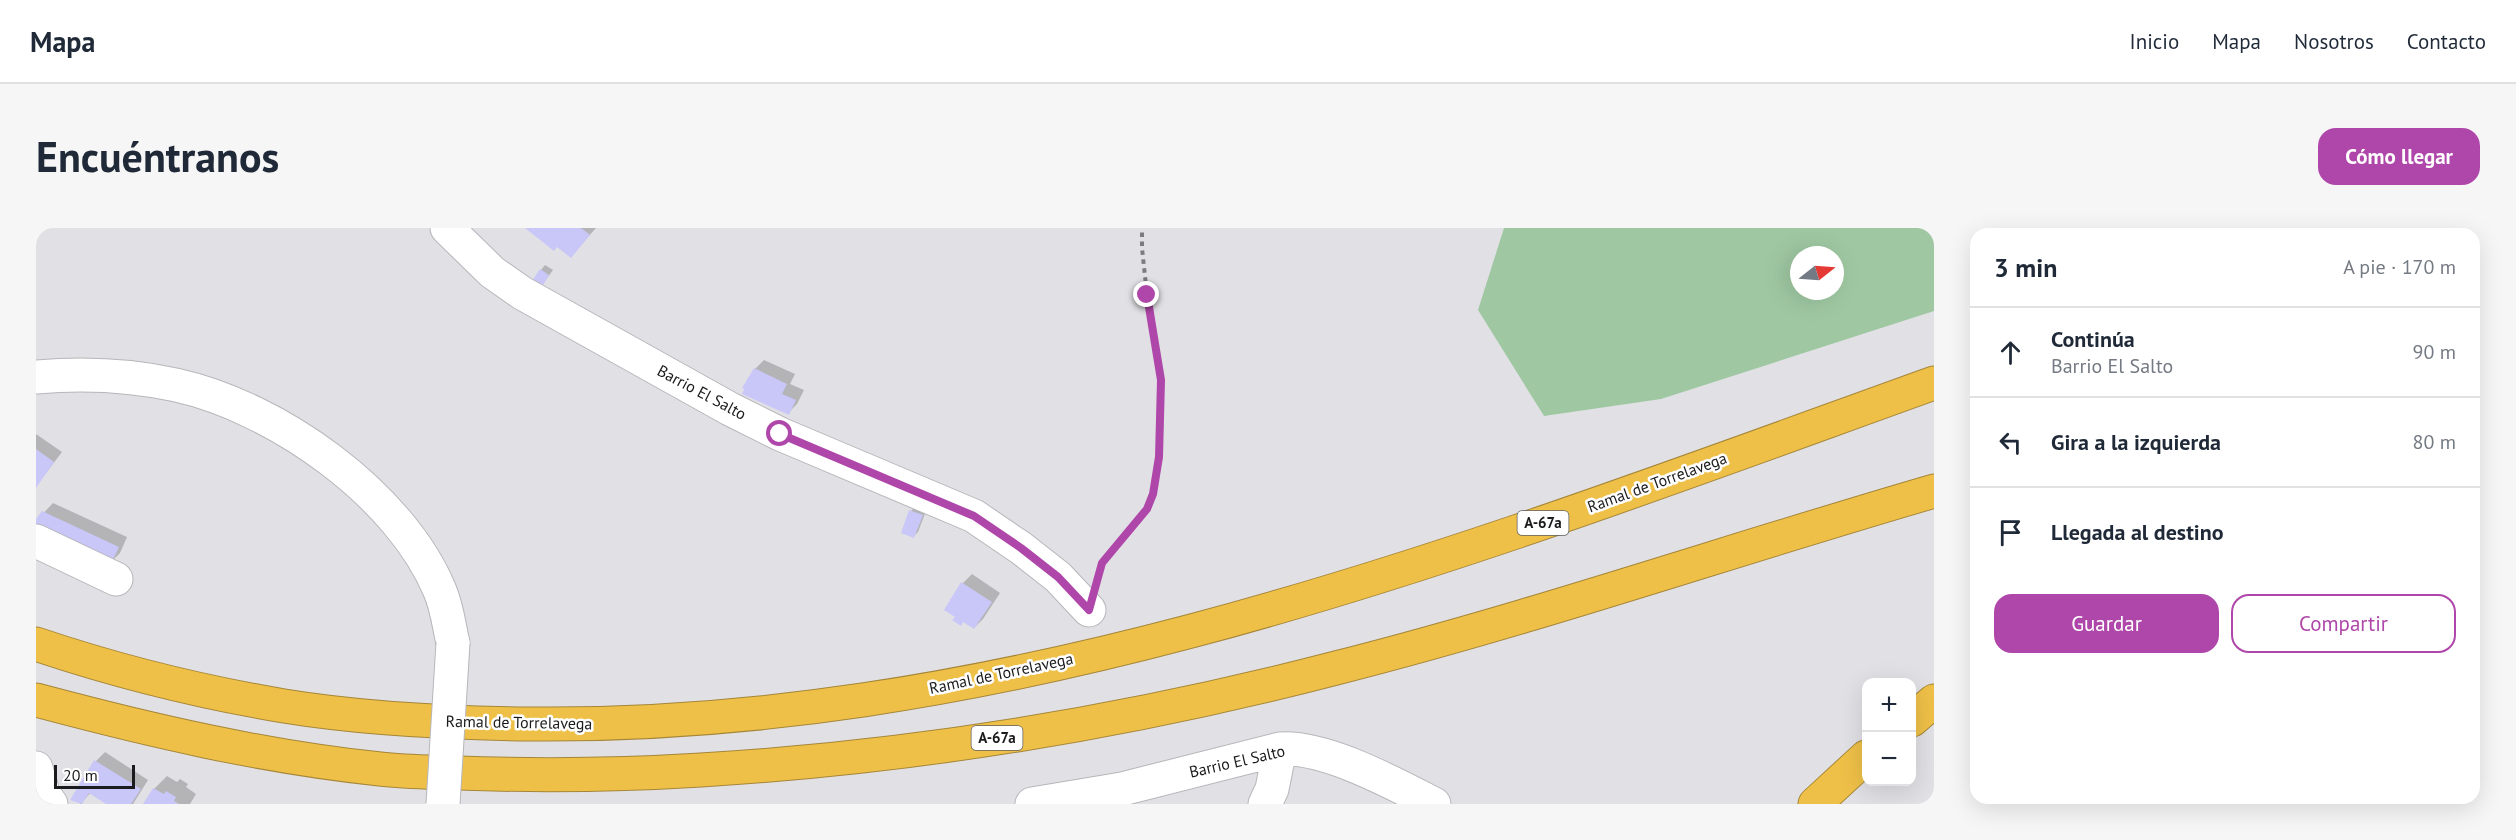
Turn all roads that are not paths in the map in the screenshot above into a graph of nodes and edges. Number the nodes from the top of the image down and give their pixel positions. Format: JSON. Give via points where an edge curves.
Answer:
{"nodes":[{"id":1,"x":447,"y":228,"type":"edge"},
{"id":2,"x":36,"y":377,"type":"edge"},
{"id":3,"x":1934,"y":383,"type":"edge"},
{"id":4,"x":1934,"y":491,"type":"edge"},
{"id":5,"x":36,"y":541,"type":"edge"},
{"id":6,"x":116,"y":579,"type":"dead end"},
{"id":7,"x":1089,"y":610,"type":"road end"},
{"id":8,"x":36,"y":644,"type":"edge"},
{"id":9,"x":36,"y":700,"type":"edge"},
{"id":10,"x":1934,"y":701,"type":"edge"},
{"id":11,"x":1916,"y":716,"type":"edge"},
{"id":12,"x":1280,"y":749,"type":"junction"},
{"id":13,"x":1862,"y":761,"type":"edge"},
{"id":14,"x":36,"y":768,"type":"edge"},
{"id":15,"x":51,"y":804,"type":"edge"},
{"id":16,"x":442,"y":804,"type":"edge"},
{"id":17,"x":1032,"y":804,"type":"edge"},
{"id":18,"x":1265,"y":804,"type":"edge"},
{"id":19,"x":1434,"y":804,"type":"edge"},
{"id":20,"x":1815,"y":804,"type":"edge"}],
"edges":[{"from":1,"to":7,"type":"street","name":"Barrio El Salto","via":[[492,272],[522,293],[730,409],[827,455],[974,516],[1058,577]]},
{"from":2,"to":16,"type":"street","bridge":true,"via":[[116,376],[177,386],[234,405],[330,458],[383,507],[418,550],[440,591],[453,644]]},
{"from":3,"to":8,"type":"highway","name":"Ramal de Torrelavega","number":"A-67a","via":[[1608,500],[1307,599],[1024,670],[836,704],[761,714],[628,723],[492,724],[366,716],[215,692]]},
{"from":4,"to":9,"type":"highway","number":"A-67a","via":[[1334,669],[1158,710],[887,755],[648,773],[516,775],[382,770],[248,750]]},
{"from":5,"to":6,"type":"street"},
{"from":10,"to":11,"type":"highway"},
{"from":12,"to":17,"type":"street","name":"Barrio El Salto","via":[[1122,789]]},
{"from":12,"to":18,"type":"street"},
{"from":12,"to":19,"type":"street","name":"Barrio El Salto","via":[[1315,752]]},
{"from":13,"to":20,"type":"highway"},
{"from":14,"to":15,"type":"street","via":[[43,793]]}]}
